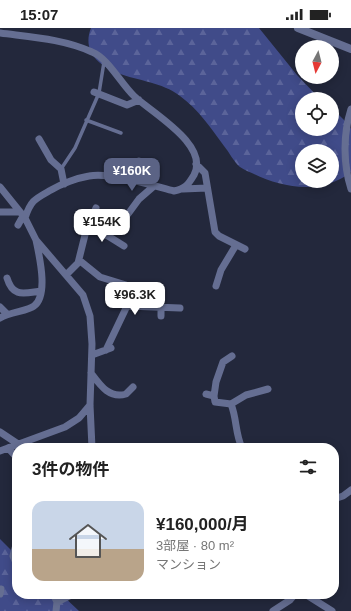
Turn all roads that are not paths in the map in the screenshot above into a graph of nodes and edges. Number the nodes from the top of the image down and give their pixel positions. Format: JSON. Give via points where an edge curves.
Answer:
{"nodes":[{"id":1,"x":298,"y":28,"type":"edge"},
{"id":2,"x":0,"y":33,"type":"edge"},
{"id":3,"x":351,"y":49,"type":"edge"},
{"id":4,"x":104,"y":62,"type":"junction"},
{"id":5,"x":97,"y":93,"type":"junction"},
{"id":6,"x":139,"y":100,"type":"junction"},
{"id":7,"x":351,"y":109,"type":"edge"},
{"id":8,"x":86,"y":120,"type":"junction"},
{"id":9,"x":121,"y":133,"type":"dead end"},
{"id":10,"x":39,"y":139,"type":"dead end"},
{"id":11,"x":139,"y":161,"type":"dead end"},
{"id":12,"x":196,"y":164,"type":"junction"},
{"id":13,"x":61,"y":169,"type":"junction"},
{"id":14,"x":131,"y":181,"type":"junction"},
{"id":15,"x":64,"y":184,"type":"junction"},
{"id":16,"x":154,"y":186,"type":"junction"},
{"id":17,"x":0,"y":187,"type":"edge"},
{"id":18,"x":207,"y":188,"type":"junction"},
{"id":19,"x":183,"y":189,"type":"junction"},
{"id":20,"x":351,"y":189,"type":"edge"},
{"id":21,"x":96,"y":208,"type":"dead end"},
{"id":22,"x":0,"y":212,"type":"edge"},
{"id":23,"x":128,"y":214,"type":"dead end"},
{"id":24,"x":23,"y":215,"type":"junction"},
{"id":25,"x":18,"y":225,"type":"dead end"},
{"id":26,"x":88,"y":226,"type":"junction"},
{"id":27,"x":36,"y":240,"type":"junction"},
{"id":28,"x":236,"y":245,"type":"junction"},
{"id":29,"x":124,"y":246,"type":"dead end"},
{"id":30,"x":245,"y":249,"type":"dead end"},
{"id":31,"x":79,"y":260,"type":"junction"},
{"id":32,"x":66,"y":275,"type":"junction"},
{"id":33,"x":7,"y":278,"type":"dead end"},
{"id":34,"x":126,"y":284,"type":"dead end"},
{"id":35,"x":216,"y":286,"type":"dead end"},
{"id":36,"x":41,"y":291,"type":"junction"},
{"id":37,"x":0,"y":307,"type":"edge"},
{"id":38,"x":161,"y":307,"type":"junction"},
{"id":39,"x":180,"y":308,"type":"dead end"},
{"id":40,"x":7,"y":314,"type":"junction"},
{"id":41,"x":161,"y":316,"type":"dead end"},
{"id":42,"x":0,"y":318,"type":"edge"},
{"id":43,"x":92,"y":355,"type":"junction"},
{"id":44,"x":227,"y":356,"type":"dead end"},
{"id":45,"x":91,"y":373,"type":"junction"},
{"id":46,"x":133,"y":387,"type":"dead end"},
{"id":47,"x":268,"y":389,"type":"dead end"},
{"id":48,"x":206,"y":394,"type":"dead end"},
{"id":49,"x":214,"y":396,"type":"junction"},
{"id":50,"x":231,"y":404,"type":"junction"},
{"id":51,"x":90,"y":405,"type":"junction"},
{"id":52,"x":0,"y":432,"type":"edge"},
{"id":53,"x":16,"y":443,"type":"edge"},
{"id":54,"x":21,"y":443,"type":"edge"},
{"id":55,"x":92,"y":443,"type":"edge"},
{"id":56,"x":240,"y":443,"type":"edge"},
{"id":57,"x":12,"y":446,"type":"edge"},
{"id":58,"x":8,"y":448,"type":"junction"},
{"id":59,"x":0,"y":451,"type":"edge"},
{"id":60,"x":12,"y":452,"type":"edge"},
{"id":61,"x":351,"y":490,"type":"edge"},
{"id":62,"x":339,"y":497,"type":"edge"},
{"id":63,"x":56,"y":599,"type":"edge"},
{"id":64,"x":63,"y":599,"type":"edge"},
{"id":65,"x":291,"y":599,"type":"edge"},
{"id":66,"x":313,"y":599,"type":"edge"},
{"id":67,"x":57,"y":602,"type":"junction"},
{"id":68,"x":56,"y":611,"type":"edge"},
{"id":69,"x":272,"y":611,"type":"edge"},
{"id":70,"x":332,"y":611,"type":"edge"}],
"edges":[{"from":1,"to":3,"type":"street"},
{"from":2,"to":4,"type":"street","via":[[49,40],[94,52]]},
{"from":4,"to":5,"type":"lane"},
{"from":4,"to":6,"type":"street"},
{"from":5,"to":6,"type":"street","via":[[127,104]]},
{"from":5,"to":8,"type":"lane"},
{"from":6,"to":12,"type":"street","via":[[188,140]]},
{"from":7,"to":20,"type":"street","via":[[345,153]]},
{"from":8,"to":9,"type":"lane"},
{"from":8,"to":13,"type":"lane","via":[[75,148]]},
{"from":10,"to":13,"type":"street","via":[[50,160]]},
{"from":11,"to":14,"type":"street"},
{"from":12,"to":18,"type":"street","via":[[205,173]]},
{"from":12,"to":19,"type":"street","via":[[195,173]]},
{"from":13,"to":15,"type":"street"},
{"from":14,"to":15,"type":"street","via":[[89,175]]},
{"from":14,"to":16,"type":"street"},
{"from":15,"to":24,"type":"street","via":[[32,201]]},
{"from":16,"to":19,"type":"street"},
{"from":16,"to":23,"type":"street","via":[[139,199]]},
{"from":17,"to":24,"type":"street"},
{"from":18,"to":19,"type":"street"},
{"from":18,"to":28,"type":"street","via":[[215,232]]},
{"from":21,"to":26,"type":"street"},
{"from":22,"to":24,"type":"street"},
{"from":24,"to":25,"type":"street"},
{"from":24,"to":27,"type":"street"},
{"from":26,"to":29,"type":"street"},
{"from":26,"to":31,"type":"street"},
{"from":27,"to":32,"type":"street"},
{"from":27,"to":36,"type":"street","via":[[42,276]]},
{"from":28,"to":30,"type":"street"},
{"from":28,"to":35,"type":"street","via":[[221,270]]},
{"from":31,"to":32,"type":"street"},
{"from":31,"to":34,"type":"street","via":[[100,277]]},
{"from":32,"to":43,"type":"street","via":[[83,295],[90,316]]},
{"from":33,"to":36,"type":"street","via":[[9,287],[14,292],[20,294]]},
{"from":36,"to":40,"type":"street","via":[[34,307]]},
{"from":37,"to":40,"type":"street"},
{"from":38,"to":39,"type":"street"},
{"from":38,"to":41,"type":"street"},
{"from":38,"to":43,"type":"street","via":[[127,306],[109,349]]},
{"from":40,"to":42,"type":"street"},
{"from":43,"to":45,"type":"street"},
{"from":44,"to":49,"type":"street"},
{"from":45,"to":46,"type":"street","via":[[104,390],[113,394],[126,394]]},
{"from":45,"to":51,"type":"street"},
{"from":47,"to":50,"type":"street","via":[[246,395]]},
{"from":48,"to":49,"type":"street"},
{"from":49,"to":50,"type":"street","via":[[215,402]]},
{"from":50,"to":56,"type":"street"},
{"from":51,"to":54,"type":"street","via":[[79,418],[65,426]]},
{"from":51,"to":55,"type":"street"},
{"from":52,"to":53,"type":"street"},
{"from":57,"to":58,"type":"street"},
{"from":58,"to":59,"type":"street"},
{"from":58,"to":60,"type":"street"},
{"from":61,"to":62,"type":"street"},
{"from":63,"to":67,"type":"street"},
{"from":64,"to":67,"type":"street"},
{"from":65,"to":69,"type":"street"},
{"from":66,"to":70,"type":"street"},
{"from":67,"to":68,"type":"street"}]}
